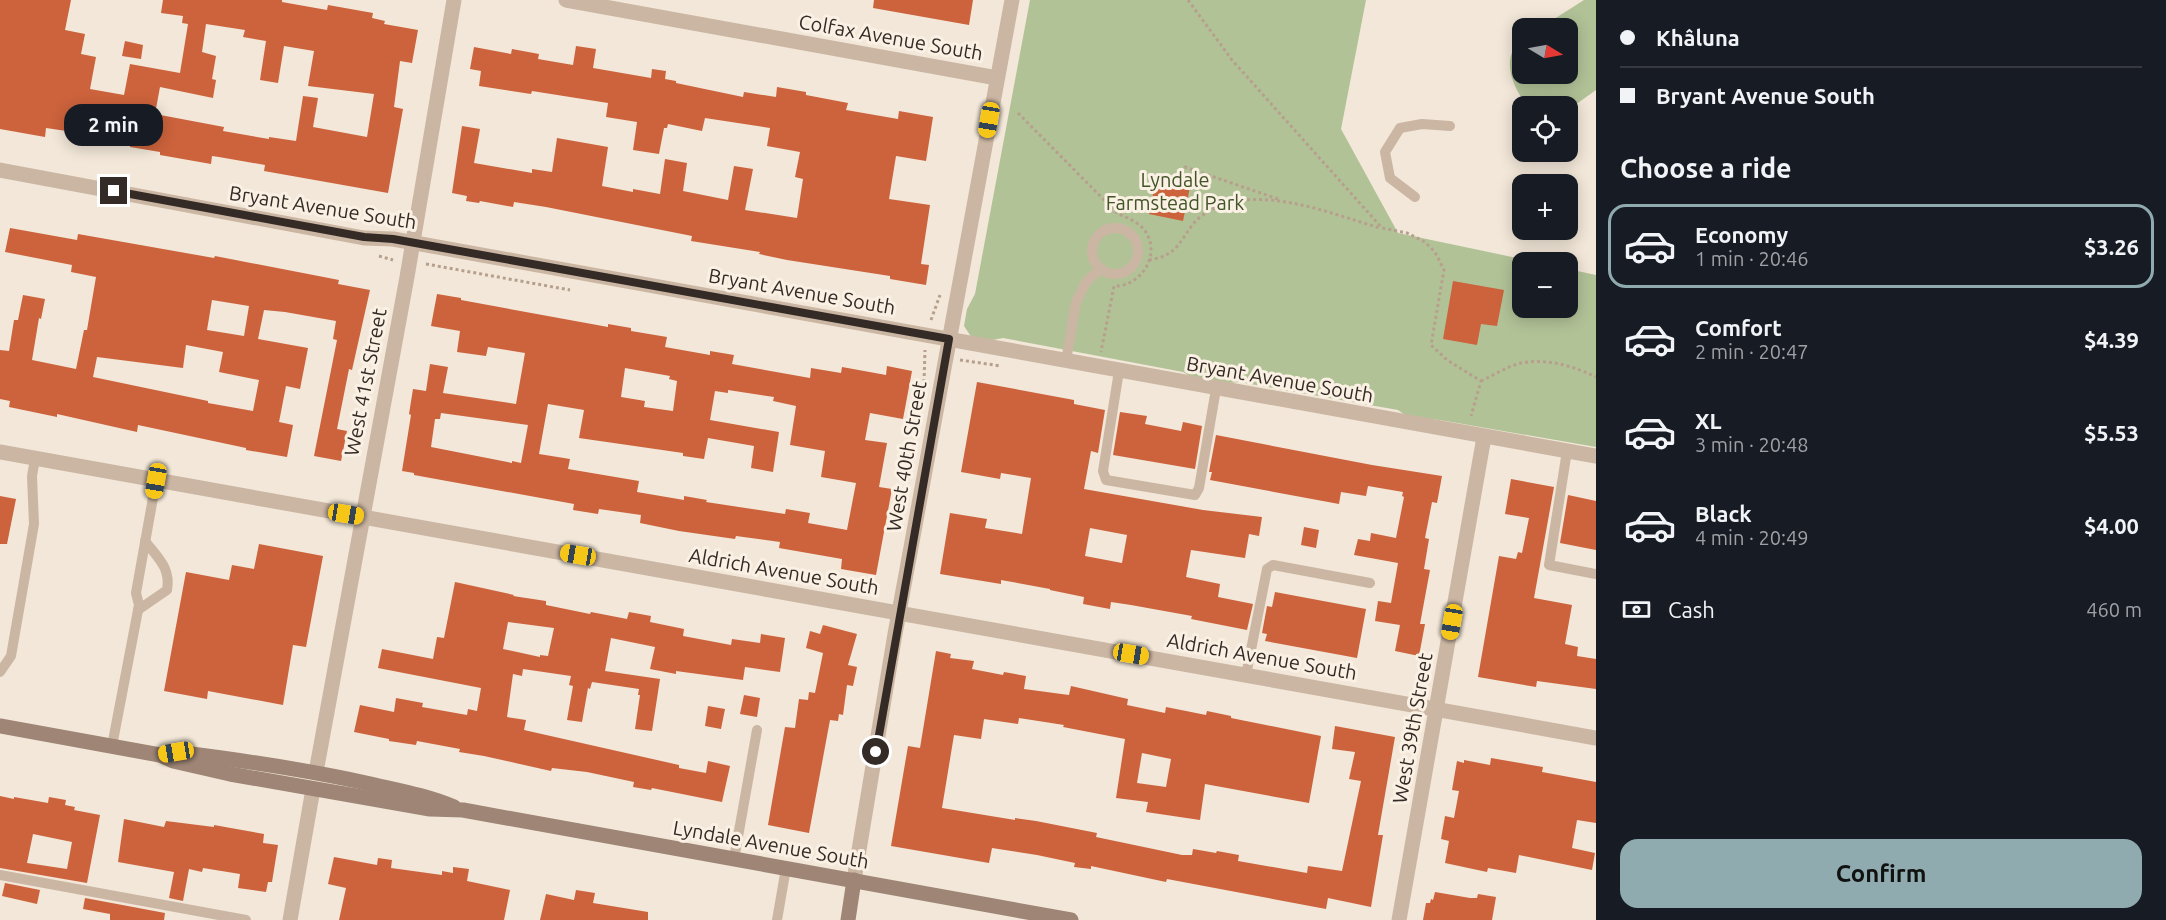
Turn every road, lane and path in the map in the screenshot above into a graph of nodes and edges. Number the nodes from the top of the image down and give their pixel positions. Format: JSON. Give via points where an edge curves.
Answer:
{"nodes":[{"id":1,"x":454,"y":0,"type":"edge"},
{"id":2,"x":566,"y":0,"type":"edge"},
{"id":3,"x":1012,"y":0,"type":"edge"},
{"id":4,"x":1188,"y":0,"type":"edge"},
{"id":5,"x":997,"y":78,"type":"junction"},
{"id":6,"x":1018,"y":113,"type":"dead end"},
{"id":7,"x":1450,"y":126,"type":"dead end"},
{"id":8,"x":0,"y":170,"type":"edge"},
{"id":9,"x":1181,"y":179,"type":"dead end"},
{"id":10,"x":1415,"y":197,"type":"dead end"},
{"id":11,"x":1283,"y":201,"type":"junction"},
{"id":12,"x":1382,"y":228,"type":"junction"},
{"id":13,"x":412,"y":243,"type":"junction"},
{"id":14,"x":1149,"y":260,"type":"junction"},
{"id":15,"x":1101,"y":268,"type":"junction"},
{"id":16,"x":949,"y":339,"type":"junction"},
{"id":17,"x":1101,"y":352,"type":"dead end"},
{"id":18,"x":1066,"y":361,"type":"junction"},
{"id":19,"x":1119,"y":371,"type":"junction"},
{"id":20,"x":1596,"y":377,"type":"edge"},
{"id":21,"x":1481,"y":381,"type":"junction"},
{"id":22,"x":1216,"y":389,"type":"junction"},
{"id":23,"x":1467,"y":434,"type":"junction"},
{"id":24,"x":1484,"y":437,"type":"junction"},
{"id":25,"x":1567,"y":451,"type":"junction"},
{"id":26,"x":0,"y":452,"type":"edge"},
{"id":27,"x":1596,"y":456,"type":"edge"},
{"id":28,"x":35,"y":459,"type":"junction"},
{"id":29,"x":156,"y":481,"type":"junction"},
{"id":30,"x":362,"y":517,"type":"junction"},
{"id":31,"x":145,"y":541,"type":"junction"},
{"id":32,"x":1596,"y":573,"type":"edge"},
{"id":33,"x":1370,"y":583,"type":"dead end"},
{"id":34,"x":138,"y":610,"type":"junction"},
{"id":35,"x":899,"y":612,"type":"junction"},
{"id":36,"x":0,"y":672,"type":"edge"},
{"id":37,"x":1246,"y":675,"type":"junction"},
{"id":38,"x":1437,"y":709,"type":"junction"},
{"id":39,"x":0,"y":726,"type":"edge"},
{"id":40,"x":757,"y":730,"type":"dead end"},
{"id":41,"x":1596,"y":738,"type":"edge"},
{"id":42,"x":112,"y":746,"type":"junction"},
{"id":43,"x":160,"y":754,"type":"junction"},
{"id":44,"x":316,"y":772,"type":"junction"},
{"id":45,"x":313,"y":789,"type":"junction"},
{"id":46,"x":463,"y":810,"type":"junction"},
{"id":47,"x":734,"y":859,"type":"junction"},
{"id":48,"x":786,"y":868,"type":"junction"},
{"id":49,"x":0,"y":875,"type":"edge"},
{"id":50,"x":854,"y":880,"type":"junction"},
{"id":51,"x":246,"y":920,"type":"edge"},
{"id":52,"x":290,"y":920,"type":"edge"},
{"id":53,"x":777,"y":920,"type":"edge"},
{"id":54,"x":848,"y":920,"type":"edge"},
{"id":55,"x":1071,"y":920,"type":"edge"},
{"id":56,"x":1399,"y":920,"type":"edge"}],
"edges":[{"from":1,"to":13,"type":"street","name":"West 41st Street"},
{"from":2,"to":5,"type":"street","name":"Colfax Avenue South"},
{"from":3,"to":5,"type":"street","name":"West 40th Street"},
{"from":4,"to":12,"type":"path","via":[[1232,60]]},
{"from":5,"to":16,"type":"street","name":"West 40th Street"},
{"from":6,"to":14,"type":"path","via":[[1118,214],[1143,229],[1149,236]]},
{"from":7,"to":10,"type":"lane","via":[[1422,124],[1400,128],[1385,153],[1390,178]]},
{"from":8,"to":13,"type":"street","name":"Bryant Avenue South"},
{"from":9,"to":11,"type":"path","via":[[1185,166]]},
{"from":11,"to":12,"type":"path"},
{"from":11,"to":14,"type":"path","via":[[1245,199],[1219,206],[1198,218],[1168,255]]},
{"from":12,"to":21,"type":"path","via":[[1425,242],[1435,252],[1444,270],[1431,345]]},
{"from":13,"to":16,"type":"street","name":"Bryant Avenue South"},
{"from":13,"to":30,"type":"street","name":"West 41st Street"},
{"from":14,"to":17,"type":"path","via":[[1136,280],[1114,286]]},
{"from":15,"to":15,"type":"lane","via":[[1092,250],[1095,240],[1112,228],[1131,233],[1137,242],[1136,261],[1120,273]]},
{"from":15,"to":18,"type":"lane","via":[[1086,282],[1076,302]]},
{"from":16,"to":18,"type":"street","name":"Bryant Avenue South"},
{"from":16,"to":35,"type":"street","name":"West 40th Street"},
{"from":18,"to":19,"type":"street","name":"Bryant Avenue South"},
{"from":19,"to":22,"type":"street","name":"Bryant Avenue South"},
{"from":19,"to":22,"type":"lane","via":[[1103,471],[1106,480],[1196,495]]},
{"from":20,"to":21,"type":"path","via":[[1574,367],[1542,361],[1519,363]]},
{"from":21,"to":23,"type":"path"},
{"from":22,"to":23,"type":"street","name":"Bryant Avenue South"},
{"from":23,"to":24,"type":"street","name":"Bryant Avenue South"},
{"from":24,"to":25,"type":"street","name":"Bryant Avenue South"},
{"from":24,"to":38,"type":"street","name":"West 39th Street"},
{"from":25,"to":27,"type":"street","name":"Bryant Avenue South"},
{"from":25,"to":32,"type":"lane","via":[[1549,565]]},
{"from":26,"to":28,"type":"street","name":"Aldrich Avenue South"},
{"from":28,"to":29,"type":"street","name":"Aldrich Avenue South"},
{"from":28,"to":36,"type":"lane","via":[[34,524],[11,656]]},
{"from":29,"to":30,"type":"street","name":"Aldrich Avenue South"},
{"from":29,"to":31,"type":"lane"},
{"from":30,"to":35,"type":"street","name":"Aldrich Avenue South"},
{"from":30,"to":44,"type":"street","name":"West 41st Street"},
{"from":31,"to":34,"type":"lane","via":[[136,592]]},
{"from":31,"to":34,"type":"lane","via":[[170,577],[167,590]]},
{"from":33,"to":37,"type":"lane","via":[[1274,565],[1267,569]]},
{"from":34,"to":42,"type":"lane"},
{"from":35,"to":37,"type":"street","name":"Aldrich Avenue South"},
{"from":35,"to":50,"type":"street","name":"West 40th Street"},
{"from":37,"to":38,"type":"street","name":"Aldrich Avenue South"},
{"from":38,"to":41,"type":"street","name":"Aldrich Avenue South"},
{"from":38,"to":56,"type":"street","name":"West 39th Street"},
{"from":39,"to":42,"type":"main road","name":"Lyndale Avenue South"},
{"from":40,"to":47,"type":"lane"},
{"from":42,"to":43,"type":"main road","name":"Lyndale Avenue South"},
{"from":43,"to":44,"type":"main road","name":"Lyndale Avenue South","via":[[176,752]]},
{"from":43,"to":45,"type":"main road","name":"Lyndale Avenue South","via":[[173,761]]},
{"from":44,"to":46,"type":"main road","name":"Lyndale Avenue South","via":[[433,798]]},
{"from":45,"to":46,"type":"main road","name":"Lyndale Avenue South","via":[[430,809]]},
{"from":45,"to":52,"type":"street"},
{"from":46,"to":47,"type":"main road","name":"Lyndale Avenue South"},
{"from":47,"to":48,"type":"main road","name":"Lyndale Avenue South"},
{"from":48,"to":50,"type":"main road","name":"Lyndale Avenue South"},
{"from":48,"to":53,"type":"lane"},
{"from":49,"to":51,"type":"lane"},
{"from":50,"to":54,"type":"main road","name":"West 40th Street"},
{"from":50,"to":55,"type":"main road","name":"Lyndale Avenue South"}]}
